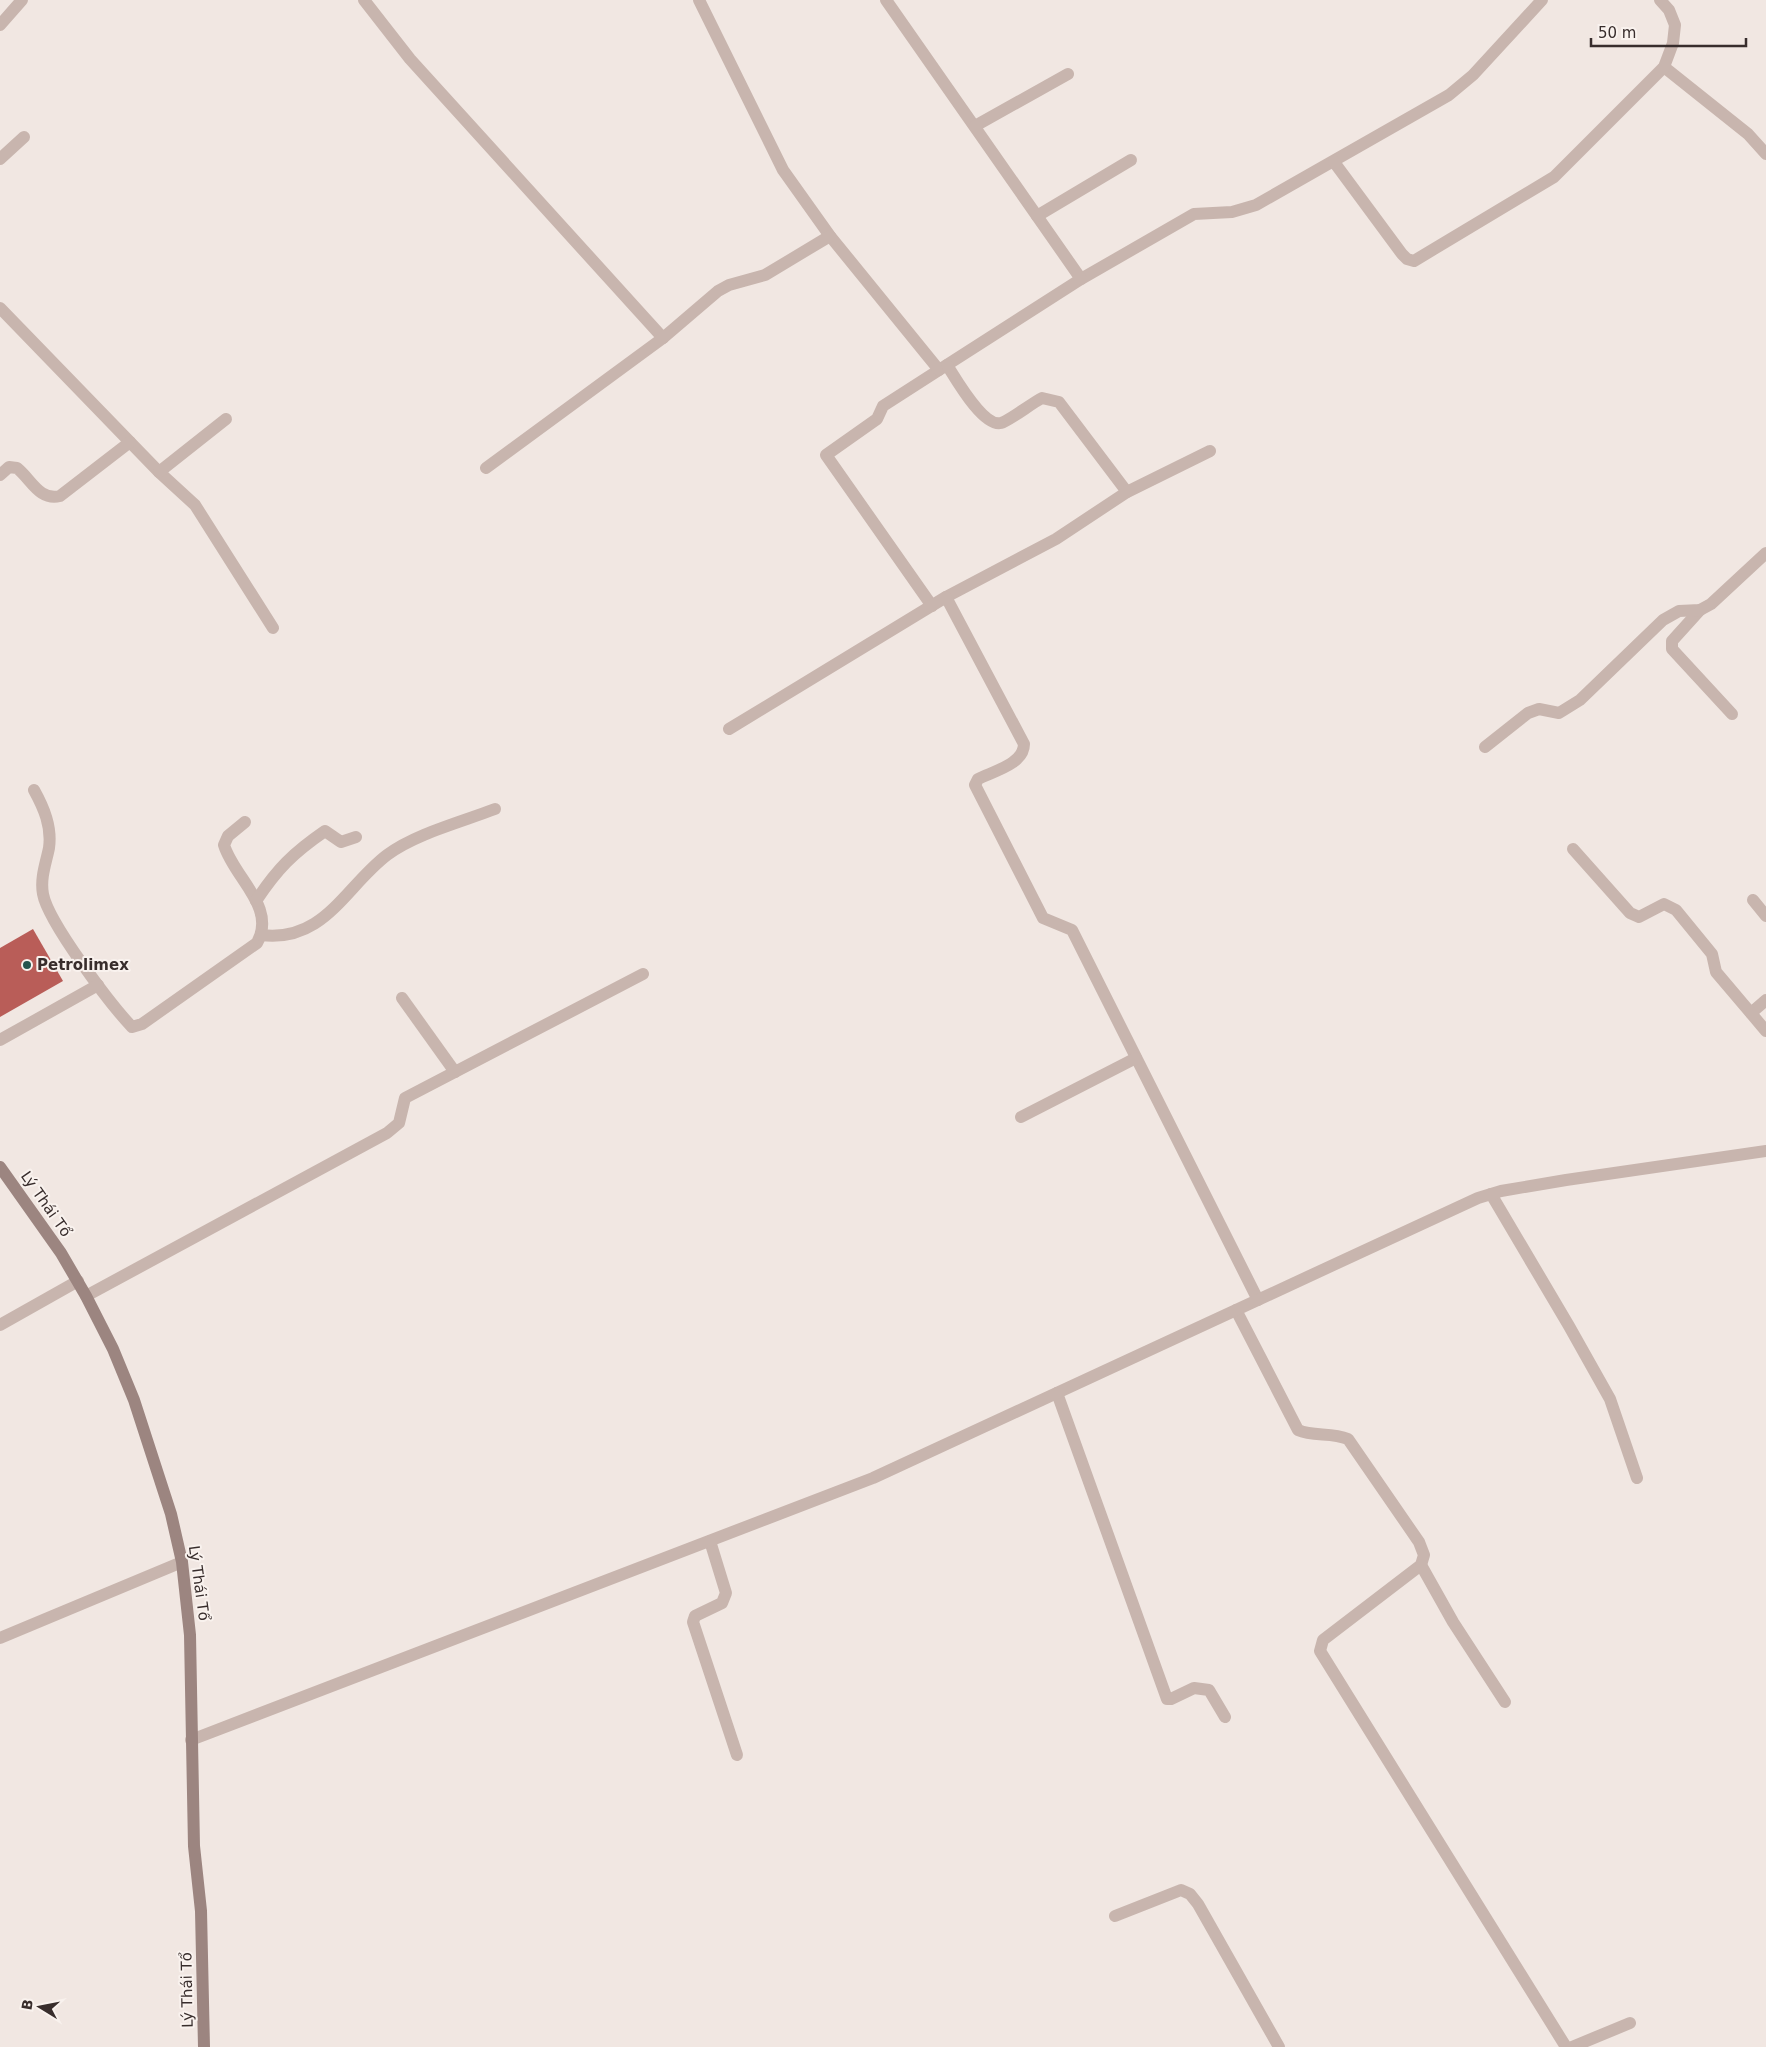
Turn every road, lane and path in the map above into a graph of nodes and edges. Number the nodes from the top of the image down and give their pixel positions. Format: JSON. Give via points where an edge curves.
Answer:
{"nodes":[{"id":1,"x":22,"y":0,"type":"edge"},
{"id":2,"x":364,"y":0,"type":"edge"},
{"id":3,"x":699,"y":0,"type":"edge"},
{"id":4,"x":886,"y":0,"type":"edge"},
{"id":5,"x":1542,"y":0,"type":"edge"},
{"id":6,"x":1660,"y":0,"type":"edge"},
{"id":7,"x":0,"y":25,"type":"edge"},
{"id":8,"x":1664,"y":67,"type":"junction"},
{"id":9,"x":1068,"y":74,"type":"dead end"},
{"id":10,"x":975,"y":126,"type":"junction"},
{"id":11,"x":24,"y":137,"type":"dead end"},
{"id":12,"x":1766,"y":154,"type":"edge"},
{"id":13,"x":0,"y":160,"type":"edge"},
{"id":14,"x":1131,"y":160,"type":"dead end"},
{"id":15,"x":1334,"y":162,"type":"junction"},
{"id":16,"x":1037,"y":216,"type":"junction"},
{"id":17,"x":830,"y":236,"type":"junction"},
{"id":18,"x":1080,"y":278,"type":"junction"},
{"id":19,"x":0,"y":308,"type":"edge"},
{"id":20,"x":663,"y":338,"type":"junction"},
{"id":21,"x":943,"y":368,"type":"junction"},
{"id":22,"x":226,"y":419,"type":"dead end"},
{"id":23,"x":130,"y":442,"type":"junction"},
{"id":24,"x":1210,"y":451,"type":"dead end"},
{"id":25,"x":486,"y":468,"type":"dead end"},
{"id":26,"x":159,"y":472,"type":"junction"},
{"id":27,"x":0,"y":475,"type":"edge"},
{"id":28,"x":1127,"y":492,"type":"junction"},
{"id":29,"x":1766,"y":553,"type":"edge"},
{"id":30,"x":946,"y":597,"type":"junction"},
{"id":31,"x":932,"y":606,"type":"junction"},
{"id":32,"x":1700,"y":610,"type":"junction"},
{"id":33,"x":273,"y":628,"type":"dead end"},
{"id":34,"x":1732,"y":714,"type":"dead end"},
{"id":35,"x":729,"y":729,"type":"dead end"},
{"id":36,"x":1485,"y":746,"type":"dead end"},
{"id":37,"x":34,"y":790,"type":"dead end"},
{"id":38,"x":495,"y":809,"type":"dead end"},
{"id":39,"x":245,"y":822,"type":"dead end"},
{"id":40,"x":356,"y":837,"type":"dead end"},
{"id":41,"x":1573,"y":849,"type":"dead end"},
{"id":42,"x":1753,"y":900,"type":"dead end"},
{"id":43,"x":256,"y":901,"type":"junction"},
{"id":44,"x":1766,"y":916,"type":"edge"},
{"id":45,"x":261,"y":935,"type":"junction"},
{"id":46,"x":643,"y":974,"type":"dead end"},
{"id":47,"x":98,"y":985,"type":"junction"},
{"id":48,"x":402,"y":998,"type":"dead end"},
{"id":49,"x":1766,"y":1000,"type":"edge"},
{"id":50,"x":1751,"y":1013,"type":"junction"},
{"id":51,"x":1766,"y":1032,"type":"edge"},
{"id":52,"x":0,"y":1040,"type":"edge"},
{"id":53,"x":1136,"y":1058,"type":"junction"},
{"id":54,"x":455,"y":1072,"type":"junction"},
{"id":55,"x":1021,"y":1118,"type":"dead end"},
{"id":56,"x":1766,"y":1151,"type":"edge"},
{"id":57,"x":0,"y":1166,"type":"edge"},
{"id":58,"x":1491,"y":1194,"type":"junction"},
{"id":59,"x":78,"y":1281,"type":"junction"},
{"id":60,"x":86,"y":1296,"type":"junction"},
{"id":61,"x":1258,"y":1300,"type":"junction"},
{"id":62,"x":1236,"y":1310,"type":"junction"},
{"id":63,"x":0,"y":1325,"type":"edge"},
{"id":64,"x":1056,"y":1393,"type":"junction"},
{"id":65,"x":1637,"y":1478,"type":"dead end"},
{"id":66,"x":710,"y":1541,"type":"junction"},
{"id":67,"x":182,"y":1562,"type":"junction"},
{"id":68,"x":1421,"y":1565,"type":"junction"},
{"id":69,"x":0,"y":1638,"type":"edge"},
{"id":70,"x":1505,"y":1702,"type":"dead end"},
{"id":71,"x":1225,"y":1717,"type":"dead end"},
{"id":72,"x":191,"y":1740,"type":"junction"},
{"id":73,"x":737,"y":1755,"type":"dead end"},
{"id":74,"x":1115,"y":1916,"type":"dead end"},
{"id":75,"x":1630,"y":2023,"type":"dead end"},
{"id":76,"x":204,"y":2047,"type":"edge"},
{"id":77,"x":1279,"y":2047,"type":"edge"},
{"id":78,"x":1566,"y":2047,"type":"edge"},
{"id":79,"x":1572,"y":2047,"type":"edge"}],
"edges":[{"from":1,"to":7,"type":"street"},
{"from":2,"to":20,"type":"street","via":[[410,59]]},
{"from":3,"to":17,"type":"street","via":[[783,170]]},
{"from":4,"to":10,"type":"street"},
{"from":5,"to":15,"type":"street","via":[[1473,75],[1449,95]]},
{"from":6,"to":8,"type":"street","via":[[1669,10],[1675,26]]},
{"from":8,"to":12,"type":"street","via":[[1748,134]]},
{"from":8,"to":15,"type":"street","via":[[1554,177],[1414,261],[1402,254]]},
{"from":9,"to":10,"type":"street"},
{"from":10,"to":16,"type":"street"},
{"from":11,"to":13,"type":"street"},
{"from":14,"to":16,"type":"street"},
{"from":15,"to":18,"type":"street","via":[[1256,205],[1232,212],[1194,214]]},
{"from":16,"to":18,"type":"street"},
{"from":17,"to":20,"type":"street","via":[[765,275],[718,291]]},
{"from":17,"to":21,"type":"street"},
{"from":18,"to":21,"type":"street"},
{"from":19,"to":23,"type":"street"},
{"from":20,"to":25,"type":"street"},
{"from":21,"to":28,"type":"street","via":[[982,415],[992,422],[1002,423],[1042,398],[1059,402]]},
{"from":21,"to":31,"type":"street","via":[[884,405],[877,419],[826,455]]},
{"from":22,"to":26,"type":"street"},
{"from":23,"to":26,"type":"street"},
{"from":23,"to":27,"type":"street","via":[[60,496],[43,496],[17,468],[10,467]]},
{"from":24,"to":28,"type":"street"},
{"from":26,"to":33,"type":"street","via":[[195,505]]},
{"from":28,"to":30,"type":"street","via":[[1056,539]]},
{"from":29,"to":32,"type":"street","via":[[1711,604]]},
{"from":30,"to":31,"type":"street"},
{"from":30,"to":53,"type":"street","via":[[1024,744],[1019,759],[978,779],[976,785],[1043,918],[1072,930]]},
{"from":31,"to":35,"type":"street"},
{"from":32,"to":34,"type":"street","via":[[1672,641],[1672,649]]},
{"from":32,"to":36,"type":"street","via":[[1679,611],[1663,620],[1580,700],[1559,713],[1539,709],[1528,714]]},
{"from":37,"to":47,"type":"street","via":[[49,825],[49,847],[42,881],[46,908]]},
{"from":38,"to":45,"type":"street","via":[[388,854],[321,921],[276,937]]},
{"from":39,"to":43,"type":"street","via":[[228,836],[224,844]]},
{"from":40,"to":43,"type":"street","via":[[341,842],[325,831],[292,854]]},
{"from":41,"to":50,"type":"street","via":[[1630,913],[1639,917],[1664,904],[1676,910],[1712,954],[1716,972]]},
{"from":42,"to":44,"type":"street"},
{"from":43,"to":45,"type":"street","via":[[264,920]]},
{"from":45,"to":47,"type":"street","via":[[257,943],[138,1027],[132,1027]]},
{"from":46,"to":54,"type":"street"},
{"from":47,"to":52,"type":"street"},
{"from":48,"to":54,"type":"street"},
{"from":49,"to":50,"type":"street"},
{"from":50,"to":51,"type":"street"},
{"from":53,"to":55,"type":"street"},
{"from":53,"to":61,"type":"street"},
{"from":54,"to":60,"type":"street","via":[[405,1098],[399,1123],[387,1133]]},
{"from":56,"to":58,"type":"street"},
{"from":57,"to":59,"type":"main road","name":"Lý Thái Tổ"},
{"from":58,"to":61,"type":"street"},
{"from":58,"to":65,"type":"street","via":[[1610,1399]]},
{"from":59,"to":60,"type":"main road","name":"Lý Thái Tổ"},
{"from":59,"to":63,"type":"street"},
{"from":60,"to":67,"type":"main road","name":"Lý Thái Tổ","via":[[134,1400],[171,1514]]},
{"from":61,"to":62,"type":"street"},
{"from":62,"to":64,"type":"street"},
{"from":62,"to":68,"type":"street","via":[[1298,1430],[1336,1434],[1348,1439],[1419,1542],[1424,1555]]},
{"from":64,"to":66,"type":"street","via":[[872,1478]]},
{"from":64,"to":71,"type":"street","via":[[1167,1699],[1194,1688],[1209,1690]]},
{"from":66,"to":72,"type":"street"},
{"from":66,"to":73,"type":"street","via":[[726,1592],[722,1602],[694,1616],[693,1622]]},
{"from":67,"to":69,"type":"street"},
{"from":67,"to":72,"type":"main road","name":"Lý Thái Tổ","via":[[190,1635]]},
{"from":68,"to":70,"type":"street","via":[[1453,1622]]},
{"from":68,"to":78,"type":"street","via":[[1323,1640],[1320,1651]]},
{"from":72,"to":76,"type":"main road","name":"Lý Thái Tổ","via":[[194,1846],[201,1911]]},
{"from":74,"to":77,"type":"street","via":[[1181,1890],[1190,1894]]},
{"from":75,"to":79,"type":"street"}]}
